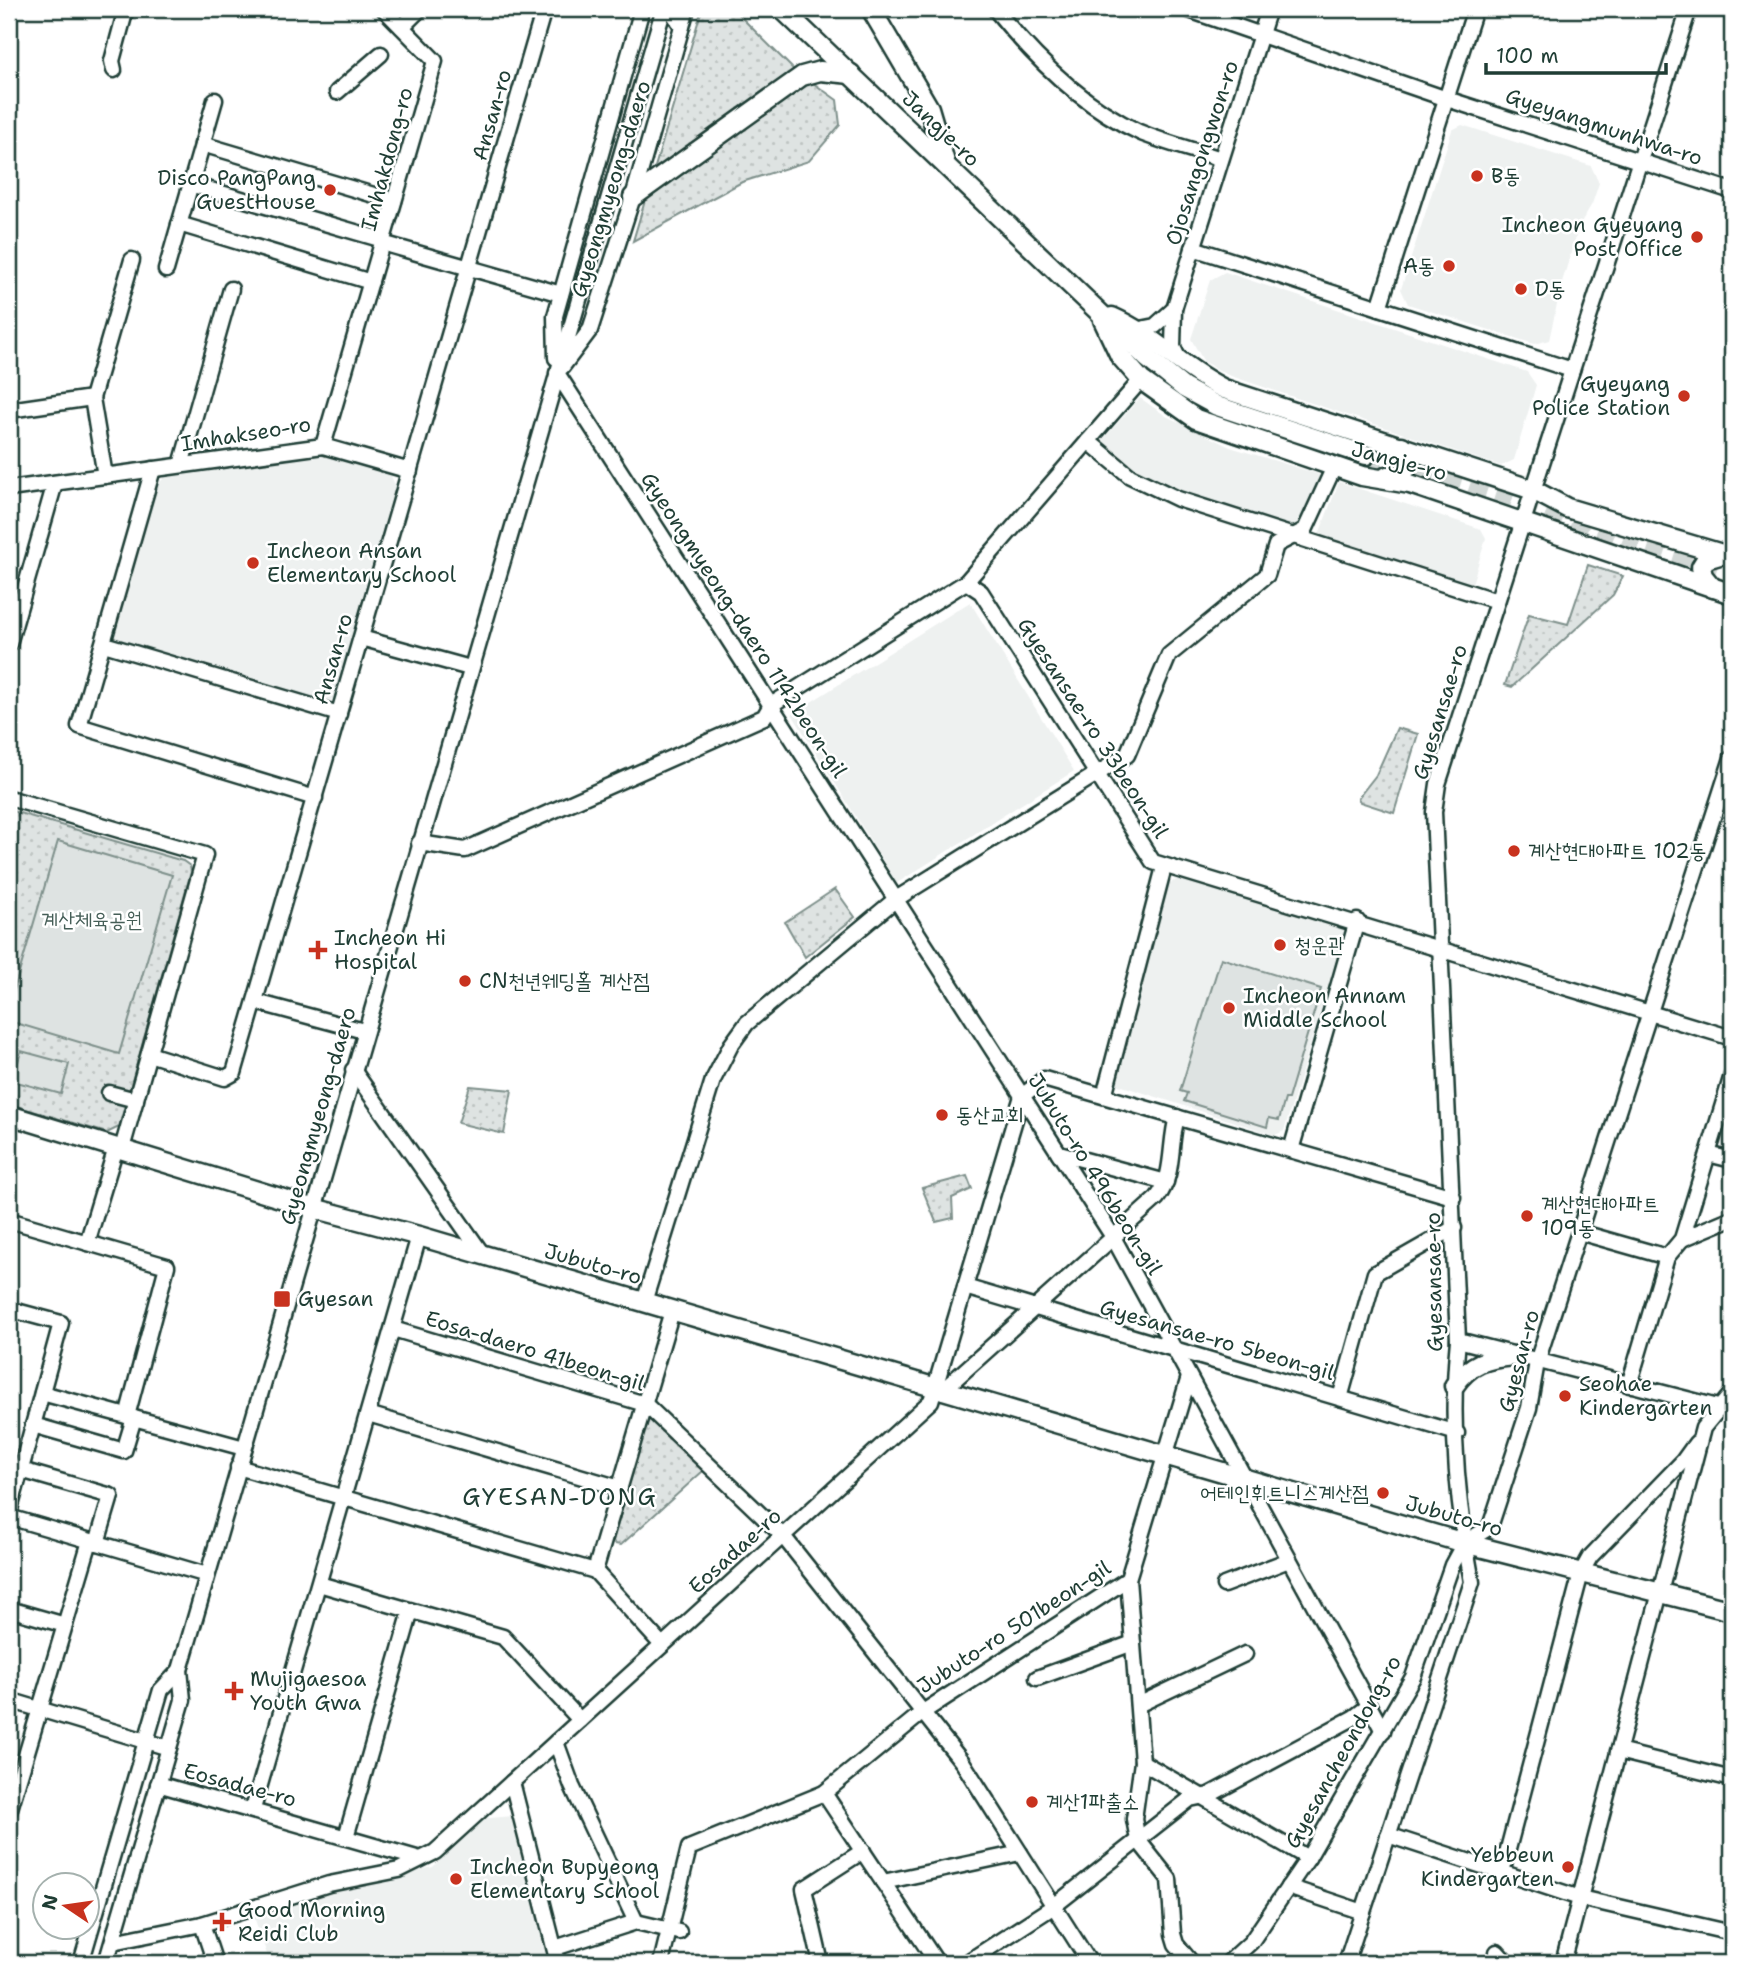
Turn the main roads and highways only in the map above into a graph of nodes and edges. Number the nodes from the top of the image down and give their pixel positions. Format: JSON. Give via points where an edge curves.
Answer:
{"nodes":[{"id":1,"x":782,"y":9,"type":"edge"},
{"id":2,"x":872,"y":9,"type":"edge"},
{"id":3,"x":851,"y":74,"type":"junction"},
{"id":4,"x":946,"y":165,"type":"junction"},
{"id":5,"x":633,"y":197,"type":"road end"},
{"id":6,"x":1099,"y":311,"type":"junction"},
{"id":7,"x":1402,"y":446,"type":"junction"},
{"id":8,"x":1366,"y":455,"type":"tunnel mouth"},
{"id":9,"x":1362,"y":476,"type":"junction"},
{"id":10,"x":1727,"y":555,"type":"edge"},
{"id":11,"x":1713,"y":588,"type":"junction"},
{"id":12,"x":1732,"y":594,"type":"edge"},
{"id":13,"x":9,"y":1115,"type":"edge"},
{"id":14,"x":1515,"y":1356,"type":"road end"},
{"id":15,"x":1454,"y":1386,"type":"road end"},
{"id":16,"x":1732,"y":1611,"type":"edge"}],
"edges":[{"from":1,"to":3,"type":"main road","name":"Jangje-ro"},
{"from":2,"to":4,"type":"main road","via":[[929,108]]},
{"from":3,"to":4,"type":"main road","name":"Jangje-ro"},
{"from":3,"to":5,"type":"main road","via":[[820,71],[802,76]]},
{"from":4,"to":6,"type":"main road","name":"Jangje-ro"},
{"from":6,"to":7,"type":"main road","name":"Jangje-ro","via":[[1140,329],[1181,363],[1224,389]]},
{"from":6,"to":8,"type":"main road","name":"Jangje-ro","via":[[1166,373],[1217,406]]},
{"from":6,"to":9,"type":"main road","name":"Jangje-ro","via":[[1120,356],[1141,380],[1196,419]]},
{"from":7,"to":9,"type":"main road","via":[[1409,464],[1400,476]]},
{"from":7,"to":10,"type":"main road","name":"Jangje-ro","via":[[1533,491],[1567,508]]},
{"from":9,"to":11,"type":"main road","name":"Jangje-ro","via":[[1410,484]]},
{"from":10,"to":11,"type":"main road","via":[[1706,559],[1701,567]]},
{"from":11,"to":12,"type":"main road","name":"Jangje-ro"},
{"from":13,"to":16,"type":"main road","name":"Jubuto-ro","via":[[1464,1544]]},
{"from":14,"to":15,"type":"main road","via":[[1478,1362]]}]}
